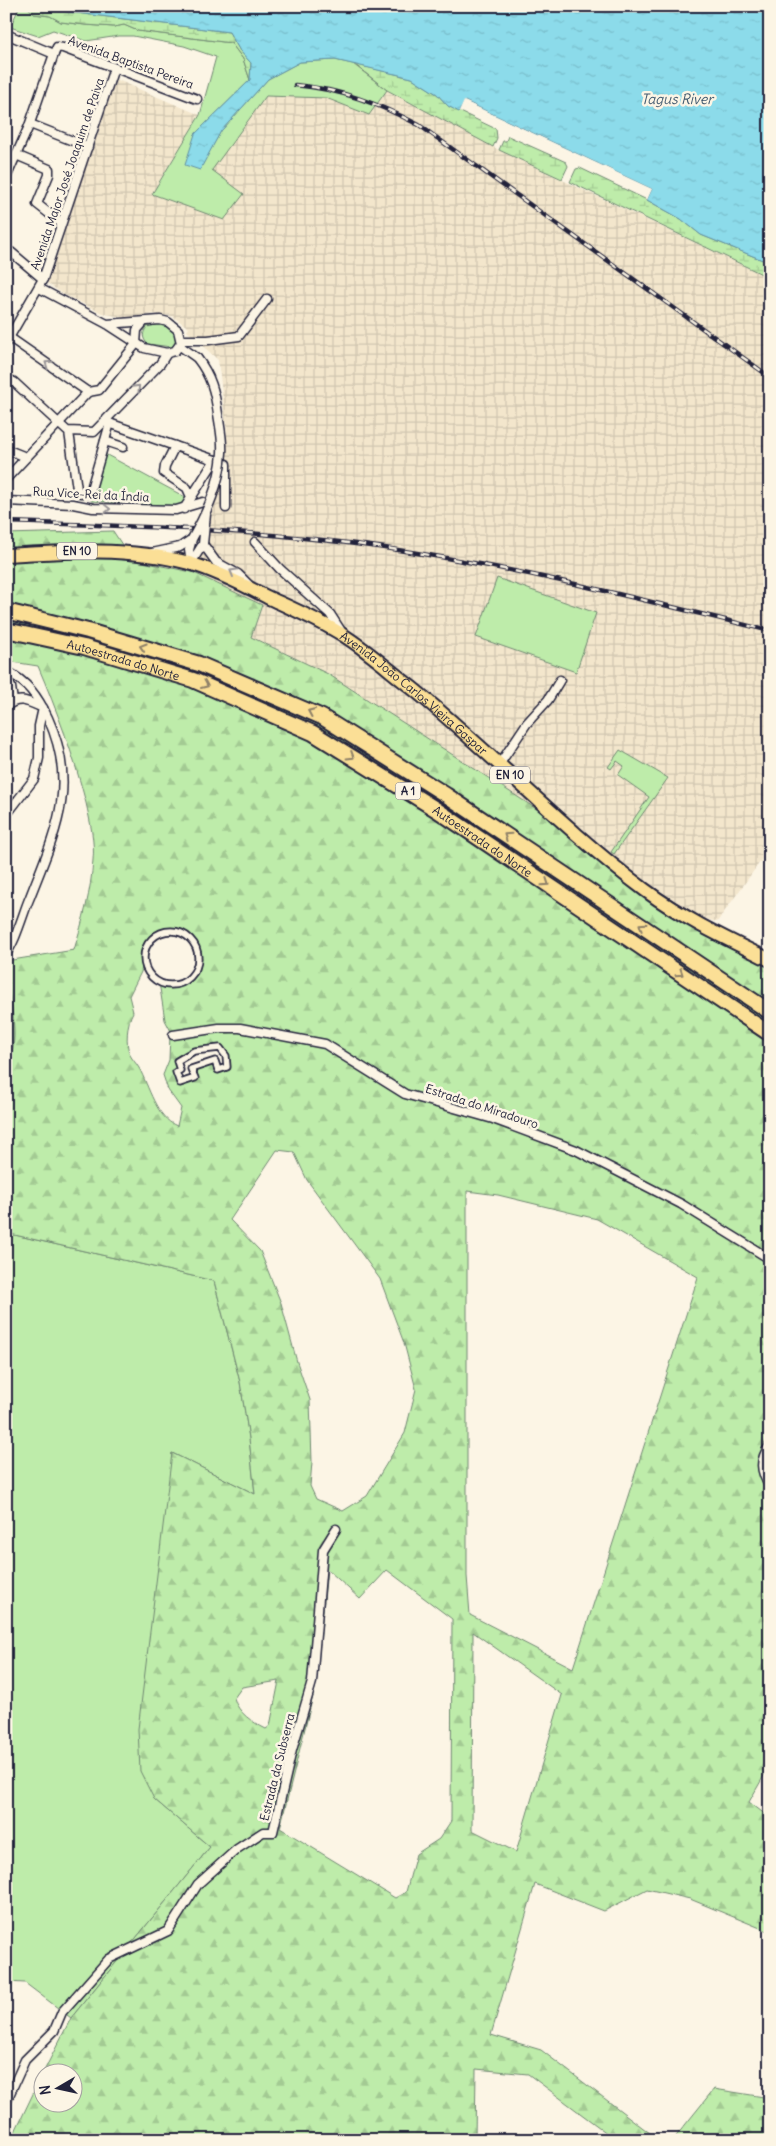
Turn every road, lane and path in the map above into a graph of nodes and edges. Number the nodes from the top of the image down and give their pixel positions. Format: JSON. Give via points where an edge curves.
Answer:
{"nodes":[{"id":1,"x":6,"y":34,"type":"edge"},
{"id":2,"x":54,"y":54,"type":"junction"},
{"id":3,"x":114,"y":68,"type":"junction"},
{"id":4,"x":197,"y":99,"type":"dead end"},
{"id":5,"x":30,"y":124,"type":"junction"},
{"id":6,"x":88,"y":147,"type":"junction"},
{"id":7,"x":16,"y":155,"type":"junction"},
{"id":8,"x":6,"y":178,"type":"edge"},
{"id":9,"x":61,"y":223,"type":"junction"},
{"id":10,"x":9,"y":252,"type":"edge"},
{"id":11,"x":44,"y":279,"type":"junction"},
{"id":12,"x":39,"y":288,"type":"junction"},
{"id":13,"x":267,"y":299,"type":"dead end"},
{"id":14,"x":143,"y":323,"type":"junction"},
{"id":15,"x":107,"y":324,"type":"junction"},
{"id":16,"x":7,"y":338,"type":"edge"},
{"id":17,"x":181,"y":343,"type":"junction"},
{"id":18,"x":136,"y":344,"type":"junction"},
{"id":19,"x":167,"y":353,"type":"junction"},
{"id":20,"x":6,"y":378,"type":"edge"},
{"id":21,"x":88,"y":392,"type":"junction"},
{"id":22,"x":108,"y":422,"type":"junction"},
{"id":23,"x":58,"y":423,"type":"junction"},
{"id":24,"x":69,"y":432,"type":"junction"},
{"id":25,"x":105,"y":440,"type":"junction"},
{"id":26,"x":175,"y":446,"type":"junction"},
{"id":27,"x":122,"y":447,"type":"dead end"},
{"id":28,"x":7,"y":450,"type":"edge"},
{"id":29,"x":26,"y":458,"type":"junction"},
{"id":30,"x":215,"y":460,"type":"junction"},
{"id":31,"x":6,"y":479,"type":"edge"},
{"id":32,"x":191,"y":497,"type":"junction"},
{"id":33,"x":6,"y":501,"type":"edge"},
{"id":34,"x":203,"y":502,"type":"dead end"},
{"id":35,"x":226,"y":508,"type":"dead end"},
{"id":36,"x":184,"y":509,"type":"junction"},
{"id":37,"x":206,"y":512,"type":"junction"},
{"id":38,"x":192,"y":539,"type":"junction"},
{"id":39,"x":255,"y":542,"type":"dead end"},
{"id":40,"x":203,"y":544,"type":"junction"},
{"id":41,"x":148,"y":554,"type":"junction"},
{"id":42,"x":6,"y":555,"type":"edge"},
{"id":43,"x":191,"y":564,"type":"junction"},
{"id":44,"x":252,"y":589,"type":"junction"},
{"id":45,"x":6,"y":611,"type":"edge"},
{"id":46,"x":6,"y":630,"type":"edge"},
{"id":47,"x":343,"y":635,"type":"junction"},
{"id":48,"x":6,"y":671,"type":"edge"},
{"id":49,"x":6,"y":678,"type":"edge"},
{"id":50,"x":560,"y":680,"type":"dead end"},
{"id":51,"x":13,"y":701,"type":"junction"},
{"id":52,"x":6,"y":707,"type":"edge"},
{"id":53,"x":43,"y":708,"type":"junction"},
{"id":54,"x":498,"y":765,"type":"junction"},
{"id":55,"x":7,"y":814,"type":"edge"},
{"id":56,"x":6,"y":953,"type":"edge"},
{"id":57,"x":770,"y":960,"type":"edge"},
{"id":58,"x":153,"y":979,"type":"joint"},
{"id":59,"x":770,"y":1012,"type":"edge"},
{"id":60,"x":770,"y":1034,"type":"edge"},
{"id":61,"x":173,"y":1035,"type":"dead end"},
{"id":62,"x":218,"y":1070,"type":"joint"},
{"id":63,"x":770,"y":1258,"type":"edge"},
{"id":64,"x":770,"y":1445,"type":"edge"},
{"id":65,"x":770,"y":1487,"type":"edge"},
{"id":66,"x":336,"y":1529,"type":"dead end"},
{"id":67,"x":6,"y":2102,"type":"edge"}],
"edges":[{"from":1,"to":2,"type":"street","name":"Avenida Baptista Pereira"},
{"from":2,"to":3,"type":"street","name":"Avenida Baptista Pereira","via":[[57,47],[63,48]]},
{"from":2,"to":5,"type":"street"},
{"from":3,"to":4,"type":"street","name":"Avenida Baptista Pereira"},
{"from":3,"to":6,"type":"street","name":"Avenida Major José Joaquim de Paiva"},
{"from":5,"to":6,"type":"street"},
{"from":5,"to":7,"type":"street"},
{"from":6,"to":9,"type":"street","name":"Avenida Major José Joaquim de Paiva"},
{"from":7,"to":8,"type":"street"},
{"from":7,"to":9,"type":"street","via":[[48,169],[49,175],[36,204]]},
{"from":9,"to":11,"type":"street","name":"Avenida Major José Joaquim de Paiva"},
{"from":10,"to":11,"type":"street"},
{"from":11,"to":12,"type":"street","name":"Avenida Major José Joaquim de Paiva"},
{"from":12,"to":15,"type":"street"},
{"from":12,"to":16,"type":"street","name":"Avenida Major José Joaquim de Paiva"},
{"from":13,"to":17,"type":"street","via":[[238,336]]},
{"from":14,"to":15,"type":"street"},
{"from":14,"to":17,"type":"street","via":[[168,322],[178,330]]},
{"from":14,"to":18,"type":"street","via":[[137,330]]},
{"from":15,"to":18,"type":"street"},
{"from":21,"to":16,"type":"street","one_way":true},
{"from":17,"to":19,"type":"street","via":[[175,351]]},
{"from":17,"to":37,"type":"street","bridge":true,"via":[[197,358],[212,380],[222,442],[221,462]]},
{"from":18,"to":19,"type":"street"},
{"from":18,"to":21,"type":"street","via":[[99,390]]},
{"from":22,"to":19,"type":"street","one_way":true},
{"from":20,"to":23,"type":"street"},
{"from":21,"to":23,"type":"street"},
{"from":22,"to":24,"type":"street","via":[[96,432]]},
{"from":22,"to":25,"type":"street"},
{"from":22,"to":26,"type":"street"},
{"from":23,"to":24,"type":"street"},
{"from":23,"to":29,"type":"street"},
{"from":24,"to":25,"type":"street","via":[[77,490],[81,493],[88,493],[91,489]]},
{"from":25,"to":27,"type":"street"},
{"from":26,"to":30,"type":"street"},
{"from":26,"to":32,"type":"street","via":[[164,473],[186,488]]},
{"from":28,"to":29,"type":"street"},
{"from":29,"to":31,"type":"street"},
{"from":30,"to":32,"type":"street"},
{"from":30,"to":35,"type":"street","via":[[226,464]]},
{"from":32,"to":36,"type":"street"},
{"from":33,"to":36,"type":"street","name":"Rua Vice-Rei da Índia","one_way":true,"via":[[94,508]]},
{"from":34,"to":36,"type":"street","name":"Rua Vice-Rei da Índia"},
{"from":37,"to":38,"type":"street","bridge":true},
{"from":37,"to":40,"type":"street","bridge":true},
{"from":38,"to":41,"type":"street","via":[[180,546]]},
{"from":38,"to":43,"type":"street","via":[[189,550]]},
{"from":39,"to":47,"type":"street","via":[[330,614]]},
{"from":40,"to":43,"type":"street"},
{"from":44,"to":40,"type":"street","one_way":true,"via":[[238,574],[216,562]]},
{"from":41,"to":42,"type":"main road","name":"Avenida João Carlos Vieira Gaspar","number":"EN 10","via":[[77,551]]},
{"from":41,"to":43,"type":"main road","name":"Avenida João Carlos Vieira Gaspar","number":"EN 10"},
{"from":43,"to":44,"type":"main road","name":"Avenida João Carlos Vieira Gaspar","number":"EN 10"},
{"from":44,"to":47,"type":"main road","name":"Avenida João Carlos Vieira Gaspar","number":"EN 10"},
{"from":59,"to":45,"type":"highway","name":"Autoestrada do Norte","number":"A 1","one_way":true,"via":[[446,795],[322,717],[199,664]]},
{"from":46,"to":60,"type":"highway","name":"Autoestrada do Norte","number":"A 1","one_way":true,"via":[[84,647],[193,680],[314,733],[437,810]]},
{"from":47,"to":54,"type":"main road","name":"Avenida João Carlos Vieira Gaspar","number":"EN 10","via":[[452,721]]},
{"from":48,"to":53,"type":"street","via":[[26,683]]},
{"from":49,"to":51,"type":"street"},
{"from":50,"to":54,"type":"street"},
{"from":51,"to":52,"type":"street"},
{"from":51,"to":53,"type":"street","via":[[24,700]]},
{"from":53,"to":55,"type":"street","via":[[34,779]]},
{"from":53,"to":56,"type":"street","via":[[54,731],[62,763],[62,804],[55,831]]},
{"from":54,"to":57,"type":"main road","name":"Avenida João Carlos Vieira Gaspar","number":"EN 10","via":[[658,899],[693,922]]},
{"from":58,"to":58,"type":"street","via":[[143,959],[152,938],[171,930],[188,937],[196,947],[198,960],[190,978],[172,985]]},
{"from":61,"to":63,"type":"street","name":"Estrada do Miradouro","via":[[240,1028],[325,1044],[405,1094],[493,1119],[576,1150],[682,1204]]},
{"from":62,"to":62,"type":"street","via":[[227,1067],[226,1056],[220,1048],[194,1051],[177,1062],[180,1070],[176,1072],[180,1083],[195,1078],[192,1069],[199,1066],[215,1061]]},
{"from":64,"to":65,"type":"street","via":[[763,1454],[762,1467]]},
{"from":66,"to":67,"type":"street","name":"Estrada da Subserra","via":[[323,1550],[312,1682],[273,1832],[263,1832],[237,1849],[198,1884],[168,1931],[109,1959],[62,2012],[54,2031],[25,2060]]}]}
